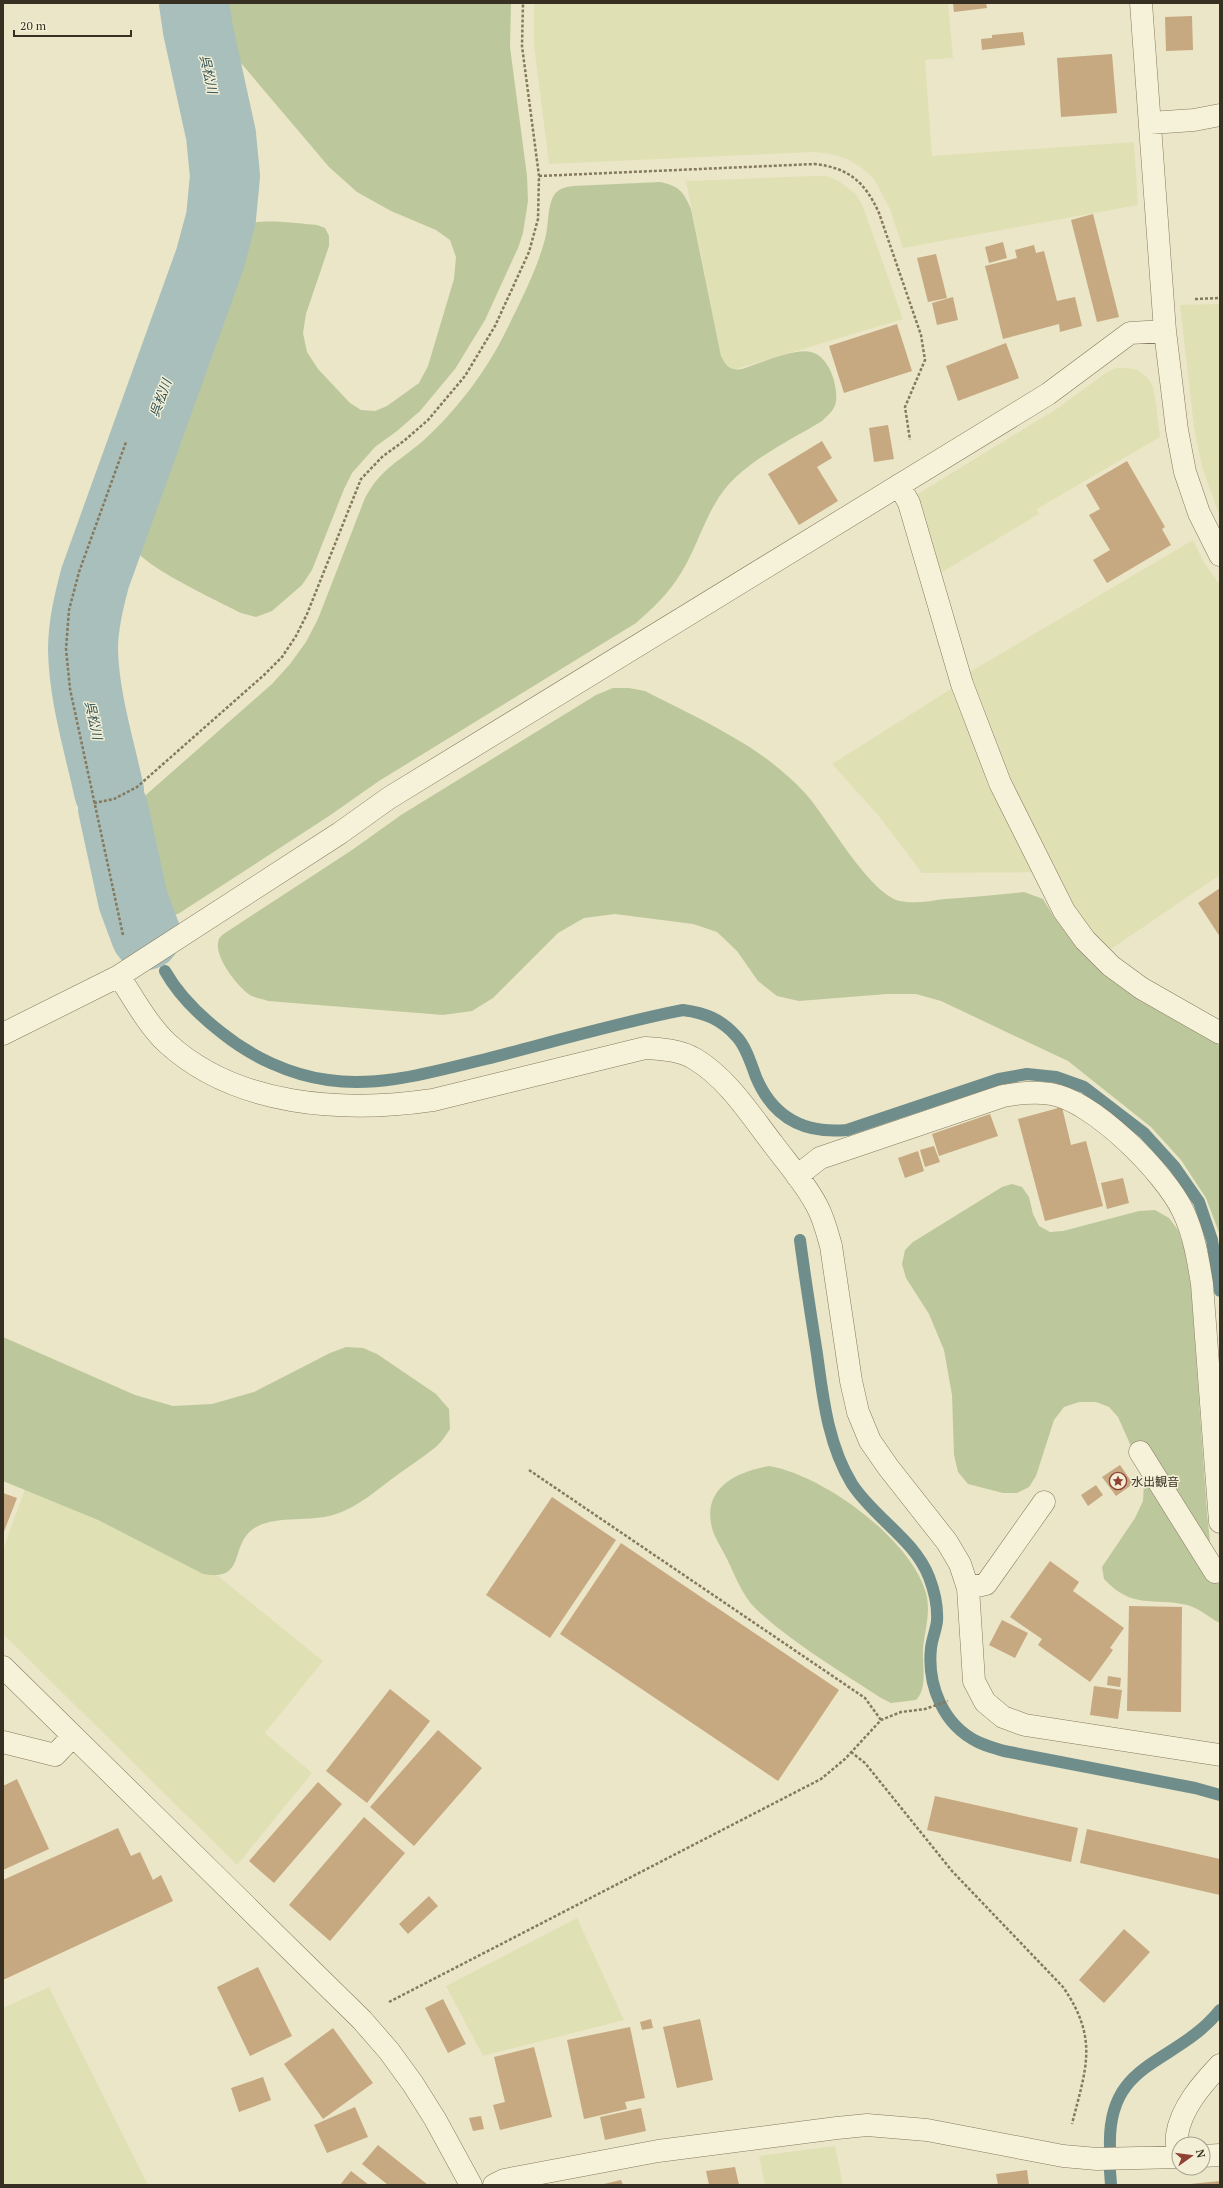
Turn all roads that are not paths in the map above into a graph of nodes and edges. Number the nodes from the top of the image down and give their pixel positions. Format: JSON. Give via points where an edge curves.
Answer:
{"nodes":[{"id":1,"x":1141,"y":3,"type":"edge"},
{"id":2,"x":1220,"y":115,"type":"edge"},
{"id":3,"x":1150,"y":123,"type":"junction"},
{"id":4,"x":1165,"y":331,"type":"junction"},
{"id":5,"x":899,"y":485,"type":"junction"},
{"id":6,"x":1220,"y":555,"type":"edge"},
{"id":7,"x":119,"y":976,"type":"junction"},
{"id":8,"x":1220,"y":1033,"type":"edge"},
{"id":9,"x":3,"y":1034,"type":"edge"},
{"id":10,"x":797,"y":1176,"type":"junction"},
{"id":11,"x":1140,"y":1452,"type":"dead end"},
{"id":12,"x":1044,"y":1502,"type":"dead end"},
{"id":13,"x":1220,"y":1522,"type":"edge"},
{"id":14,"x":1220,"y":1569,"type":"edge"},
{"id":15,"x":968,"y":1588,"type":"junction"},
{"id":16,"x":3,"y":1667,"type":"edge"},
{"id":17,"x":73,"y":1736,"type":"junction"},
{"id":18,"x":3,"y":1742,"type":"edge"},
{"id":19,"x":1220,"y":1755,"type":"edge"},
{"id":20,"x":1220,"y":2065,"type":"edge"},
{"id":21,"x":1177,"y":2136,"type":"edge"},
{"id":22,"x":1171,"y":2157,"type":"edge"},
{"id":23,"x":471,"y":2185,"type":"edge"},
{"id":24,"x":494,"y":2185,"type":"edge"}],
"edges":[{"from":1,"to":3,"type":"street"},
{"from":2,"to":3,"type":"street","via":[[1194,120]]},
{"from":3,"to":4,"type":"street"},
{"from":4,"to":5,"type":"street","via":[[1130,333],[1048,394]]},
{"from":4,"to":6,"type":"street","via":[[1177,430],[1185,472],[1199,513]]},
{"from":5,"to":7,"type":"street","via":[[389,798],[340,833]]},
{"from":5,"to":8,"type":"street","via":[[909,503],[962,684],[1000,783],[1064,911],[1086,940],[1111,966],[1141,988]]},
{"from":7,"to":9,"type":"street"},
{"from":7,"to":10,"type":"street","via":[[144,1015],[166,1042],[194,1065],[260,1092],[328,1106],[370,1107],[433,1100],[620,1052],[645,1048],[670,1050],[694,1058],[714,1072],[732,1090]]},
{"from":10,"to":13,"type":"street","via":[[820,1158],[1003,1096],[1028,1092],[1052,1094],[1076,1103],[1132,1146],[1160,1177],[1183,1210],[1195,1245],[1202,1284]]},
{"from":10,"to":15,"type":"street","via":[[826,1226],[851,1382],[858,1412],[870,1441],[888,1468],[947,1542],[960,1564]]},
{"from":11,"to":14,"type":"street","via":[[1215,1572]]},
{"from":12,"to":15,"type":"street","via":[[986,1584]]},
{"from":15,"to":19,"type":"street","via":[[974,1681],[985,1702],[1003,1717],[1025,1725]]},
{"from":16,"to":17,"type":"street"},
{"from":17,"to":18,"type":"street","via":[[55,1755]]},
{"from":17,"to":23,"type":"street","via":[[389,2050],[435,2119]]},
{"from":20,"to":21,"type":"street","via":[[1187,2107]]},
{"from":22,"to":24,"type":"street","via":[[1066,2157],[927,2130],[867,2126],[658,2151],[504,2180]]}]}
